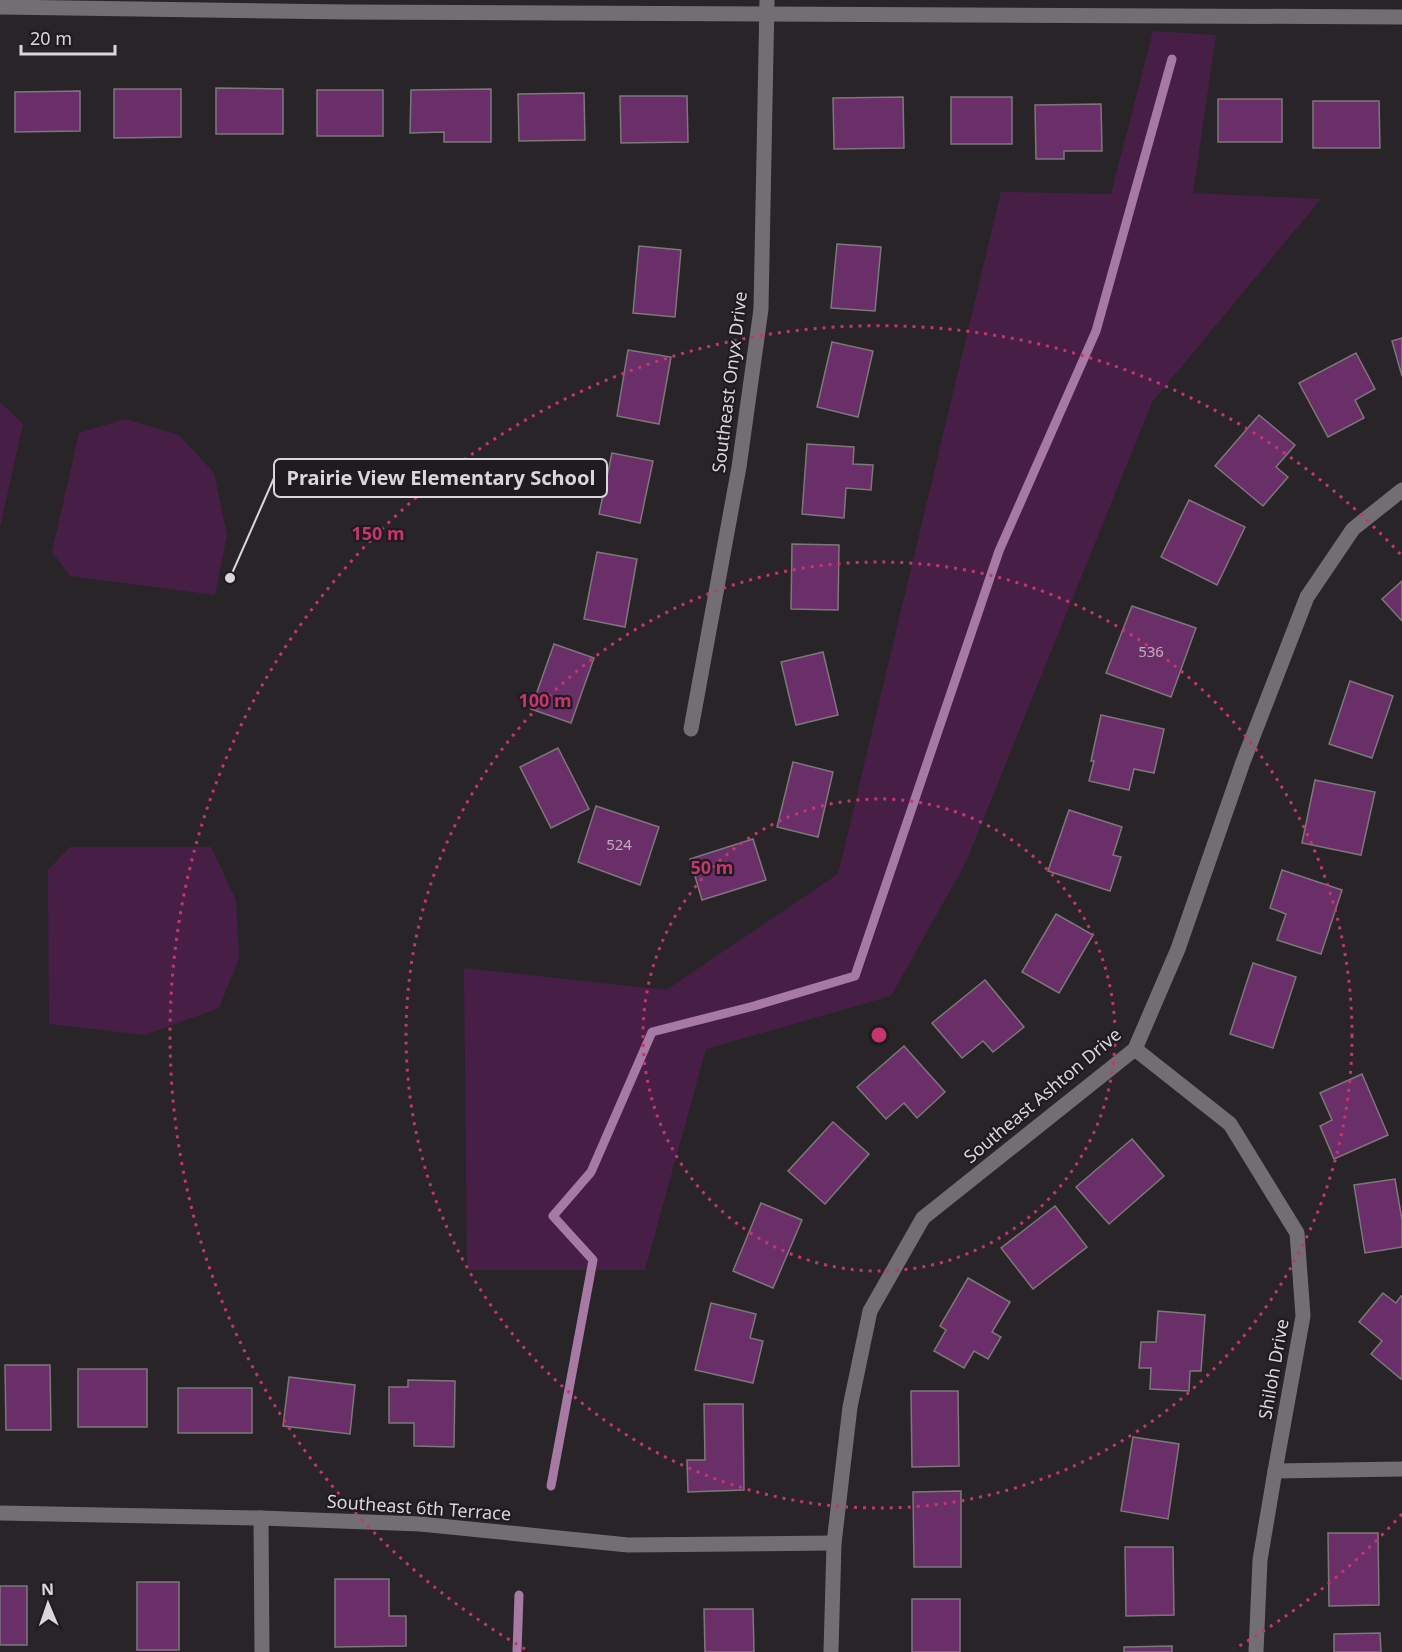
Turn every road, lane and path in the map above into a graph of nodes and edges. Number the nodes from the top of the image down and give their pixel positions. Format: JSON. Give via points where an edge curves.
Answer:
{"nodes":[{"id":1,"x":0,"y":6,"type":"edge"},
{"id":2,"x":348,"y":6,"type":"edge"},
{"id":3,"x":767,"y":7,"type":"edge"},
{"id":4,"x":1402,"y":17,"type":"edge"},
{"id":5,"x":1402,"y":490,"type":"edge"},
{"id":6,"x":691,"y":729,"type":"dead end"},
{"id":7,"x":1135,"y":1048,"type":"junction"},
{"id":8,"x":1402,"y":1469,"type":"edge"},
{"id":9,"x":1275,"y":1471,"type":"junction"},
{"id":10,"x":0,"y":1513,"type":"edge"},
{"id":11,"x":261,"y":1518,"type":"junction"},
{"id":12,"x":834,"y":1543,"type":"junction"},
{"id":13,"x":262,"y":1652,"type":"edge"},
{"id":14,"x":831,"y":1652,"type":"edge"},
{"id":15,"x":1256,"y":1652,"type":"edge"}],
"edges":[{"from":1,"to":2,"type":"street"},
{"from":2,"to":3,"type":"street"},
{"from":3,"to":4,"type":"street"},
{"from":3,"to":6,"type":"street","name":"Southeast Onyx Drive","via":[[761,309],[739,467]]},
{"from":5,"to":7,"type":"street","name":"Southeast Ashton Drive","via":[[1353,529],[1307,597],[1243,762],[1178,949]]},
{"from":7,"to":9,"type":"street","name":"Shiloh Drive","via":[[1230,1124],[1297,1233],[1303,1316]]},
{"from":7,"to":12,"type":"street","name":"Southeast Ashton Drive","via":[[923,1218],[870,1311],[850,1407]]},
{"from":8,"to":9,"type":"street"},
{"from":9,"to":15,"type":"street","name":"Shiloh Drive","via":[[1260,1560]]},
{"from":10,"to":11,"type":"street","name":"Southeast 6th Terrace"},
{"from":11,"to":12,"type":"street","name":"Southeast 6th Terrace","via":[[420,1524],[628,1545]]},
{"from":11,"to":13,"type":"street"},
{"from":12,"to":14,"type":"street","name":"Southeast Ashton Drive"}]}
